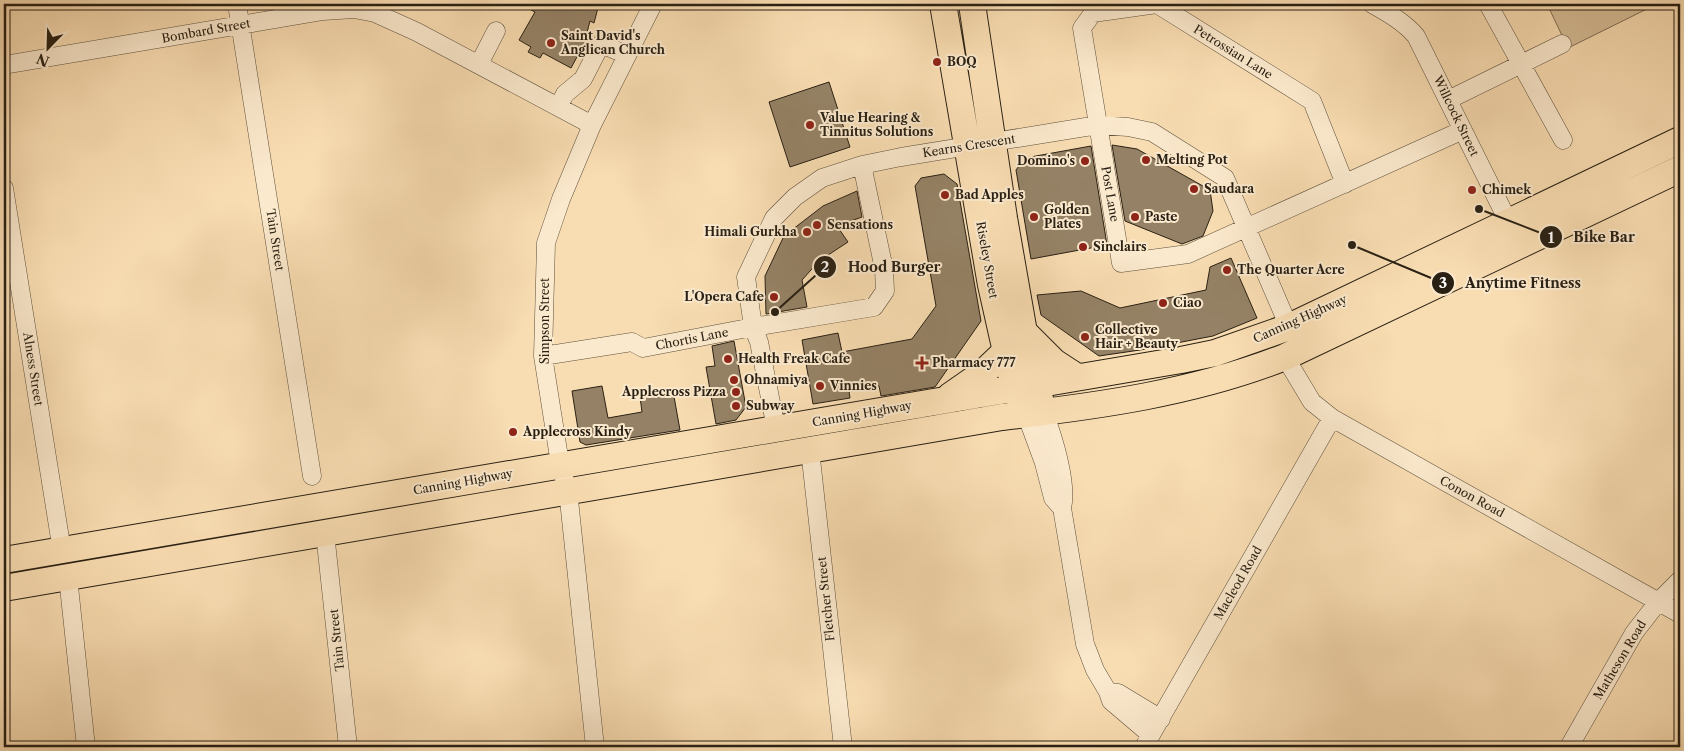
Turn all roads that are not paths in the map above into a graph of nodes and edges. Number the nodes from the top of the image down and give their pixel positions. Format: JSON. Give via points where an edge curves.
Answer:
{"nodes":[{"id":1,"x":237,"y":4,"type":"edge"},
{"id":2,"x":652,"y":4,"type":"edge"},
{"id":3,"x":943,"y":4,"type":"edge"},
{"id":4,"x":972,"y":4,"type":"edge"},
{"id":5,"x":1372,"y":4,"type":"edge"},
{"id":6,"x":1488,"y":4,"type":"edge"},
{"id":7,"x":241,"y":26,"type":"junction"},
{"id":8,"x":496,"y":31,"type":"dead end"},
{"id":9,"x":1562,"y":44,"type":"dead end"},
{"id":10,"x":627,"y":55,"type":"junction"},
{"id":11,"x":479,"y":64,"type":"junction"},
{"id":12,"x":1521,"y":64,"type":"junction"},
{"id":13,"x":4,"y":65,"type":"edge"},
{"id":14,"x":1448,"y":100,"type":"junction"},
{"id":15,"x":558,"y":107,"type":"junction"},
{"id":16,"x":592,"y":125,"type":"junction"},
{"id":17,"x":1098,"y":125,"type":"junction"},
{"id":18,"x":1463,"y":130,"type":"junction"},
{"id":19,"x":1563,"y":140,"type":"dead end"},
{"id":20,"x":1680,"y":140,"type":"edge"},
{"id":21,"x":993,"y":143,"type":"junction"},
{"id":22,"x":968,"y":146,"type":"junction"},
{"id":23,"x":862,"y":166,"type":"junction"},
{"id":24,"x":1680,"y":169,"type":"edge"},
{"id":25,"x":1345,"y":184,"type":"junction"},
{"id":26,"x":4,"y":188,"type":"edge"},
{"id":27,"x":1248,"y":228,"type":"junction"},
{"id":28,"x":1514,"y":234,"type":"junction"},
{"id":29,"x":753,"y":327,"type":"junction"},
{"id":30,"x":1288,"y":327,"type":"junction"},
{"id":31,"x":1024,"y":332,"type":"junction"},
{"id":32,"x":1005,"y":352,"type":"junction"},
{"id":33,"x":543,"y":356,"type":"junction"},
{"id":34,"x":1285,"y":357,"type":"junction"},
{"id":35,"x":1077,"y":377,"type":"junction"},
{"id":36,"x":1025,"y":386,"type":"junction"},
{"id":37,"x":946,"y":399,"type":"junction"},
{"id":38,"x":1035,"y":413,"type":"junction"},
{"id":39,"x":1332,"y":418,"type":"junction"},
{"id":40,"x":776,"y":428,"type":"junction"},
{"id":41,"x":810,"y":450,"type":"junction"},
{"id":42,"x":561,"y":465,"type":"junction"},
{"id":43,"x":312,"y":476,"type":"dead end"},
{"id":44,"x":567,"y":491,"type":"junction"},
{"id":45,"x":325,"y":533,"type":"junction"},
{"id":46,"x":62,"y":550,"type":"junction"},
{"id":47,"x":4,"y":560,"type":"edge"},
{"id":48,"x":68,"y":577,"type":"junction"},
{"id":49,"x":1680,"y":580,"type":"edge"},
{"id":50,"x":4,"y":588,"type":"edge"},
{"id":51,"x":1658,"y":602,"type":"junction"},
{"id":52,"x":1680,"y":614,"type":"edge"},
{"id":53,"x":1108,"y":692,"type":"junction"},
{"id":54,"x":1161,"y":718,"type":"junction"},
{"id":55,"x":1147,"y":741,"type":"edge"},
{"id":56,"x":86,"y":747,"type":"edge"},
{"id":57,"x":348,"y":747,"type":"edge"},
{"id":58,"x":595,"y":747,"type":"edge"},
{"id":59,"x":843,"y":747,"type":"edge"},
{"id":60,"x":1569,"y":747,"type":"edge"}],
"edges":[{"from":1,"to":7,"type":"street","name":"Tain Street"},
{"from":2,"to":10,"type":"street","name":"Simpson Street"},
{"from":3,"to":22,"type":"highway","name":"Riseley Street"},
{"from":4,"to":21,"type":"highway","name":"Riseley Street"},
{"from":5,"to":14,"type":"street","name":"Willcock Street","via":[[1408,26],[1416,36]]},
{"from":6,"to":12,"type":"street"},
{"from":7,"to":11,"type":"street","name":"Bombard Street","via":[[323,11],[354,9],[374,13],[418,32]]},
{"from":7,"to":13,"type":"street","name":"Bombard Street"},
{"from":7,"to":43,"type":"street","name":"Tain Street"},
{"from":8,"to":11,"type":"street"},
{"from":9,"to":12,"type":"street"},
{"from":10,"to":15,"type":"street","via":[[601,44],[583,79],[566,94]]},
{"from":10,"to":16,"type":"street","name":"Simpson Street"},
{"from":11,"to":15,"type":"street","name":"Bombard Street"},
{"from":12,"to":14,"type":"street"},
{"from":12,"to":19,"type":"street"},
{"from":14,"to":18,"type":"street","name":"Willcock Street"},
{"from":15,"to":16,"type":"street","name":"Bombard Street"},
{"from":16,"to":33,"type":"street","name":"Simpson Street","via":[[546,242]]},
{"from":17,"to":21,"type":"street","name":"Kearns Crescent"},
{"from":17,"to":25,"type":"street","name":"Petrossian Lane","via":[[1082,28],[1093,13],[1156,4],[1312,101]]},
{"from":17,"to":27,"type":"street","name":"Kearns Crescent","via":[[1152,132],[1226,178]]},
{"from":17,"to":27,"type":"street","name":"Post Lane","via":[[1122,263],[1188,254]]},
{"from":18,"to":25,"type":"street"},
{"from":18,"to":28,"type":"street","name":"Willcock Street"},
{"from":20,"to":28,"type":"highway","name":"Canning Highway"},
{"from":21,"to":22,"type":"street","name":"Kearns Crescent"},
{"from":21,"to":31,"type":"highway","name":"Riseley Street"},
{"from":22,"to":23,"type":"street","name":"Kearns Crescent"},
{"from":22,"to":32,"type":"highway","name":"Riseley Street"},
{"from":23,"to":29,"type":"street","name":"Kearns Crescent","via":[[822,178],[795,197],[774,218],[746,277]]},
{"from":23,"to":29,"type":"street","name":"Chortis Lane","via":[[884,269],[885,291],[874,307]]},
{"from":24,"to":28,"type":"highway","name":"Canning Highway"},
{"from":25,"to":27,"type":"street"},
{"from":26,"to":46,"type":"street","name":"Alness Street"},
{"from":27,"to":30,"type":"street","name":"Kearns Crescent"},
{"from":28,"to":30,"type":"highway","name":"Canning Highway"},
{"from":28,"to":34,"type":"highway","name":"Canning Highway"},
{"from":29,"to":33,"type":"street","name":"Chortis Lane","via":[[643,348],[632,342]]},
{"from":29,"to":40,"type":"street","name":"Kearns Crescent","via":[[759,342]]},
{"from":30,"to":35,"type":"highway","name":"Canning Highway","via":[[1215,353]]},
{"from":31,"to":35,"type":"highway","via":[[1063,370]]},
{"from":31,"to":36,"type":"highway","name":"Riseley Street","via":[[1030,367]]},
{"from":32,"to":36,"type":"highway","name":"Riseley Street"},
{"from":32,"to":37,"type":"highway","via":[[983,373]]},
{"from":33,"to":42,"type":"street","name":"Simpson Street"},
{"from":34,"to":38,"type":"highway","name":"Canning Highway","via":[[1201,385]]},
{"from":34,"to":39,"type":"street","name":"Conon Road","via":[[1312,402]]},
{"from":35,"to":36,"type":"highway","name":"Canning Highway"},
{"from":36,"to":37,"type":"highway","name":"Canning Highway"},
{"from":36,"to":38,"type":"highway","name":"Riseley Street"},
{"from":37,"to":40,"type":"highway","name":"Canning Highway"},
{"from":38,"to":41,"type":"highway","name":"Canning Highway"},
{"from":38,"to":53,"type":"street","name":"Riseley Street","via":[[1041,455],[1054,498],[1062,508],[1086,644],[1095,670]]},
{"from":39,"to":51,"type":"street","name":"Conon Road"},
{"from":39,"to":54,"type":"street","name":"Macleod Road"},
{"from":40,"to":42,"type":"highway","name":"Canning Highway"},
{"from":41,"to":44,"type":"highway","name":"Canning Highway"},
{"from":41,"to":59,"type":"street","name":"Fletcher Street"},
{"from":42,"to":44,"type":"street","name":"Simpson Street"},
{"from":42,"to":46,"type":"highway","name":"Canning Highway"},
{"from":44,"to":45,"type":"highway","name":"Canning Highway"},
{"from":44,"to":58,"type":"street","name":"Simpson Street"},
{"from":45,"to":48,"type":"highway","name":"Canning Highway"},
{"from":45,"to":57,"type":"street","name":"Tain Street"},
{"from":46,"to":47,"type":"highway","name":"Canning Highway"},
{"from":48,"to":50,"type":"highway","name":"Canning Highway"},
{"from":48,"to":56,"type":"street"},
{"from":49,"to":51,"type":"street","name":"Matheson Road"},
{"from":51,"to":52,"type":"street","name":"Conon Road"},
{"from":51,"to":60,"type":"street","name":"Matheson Road","via":[[1634,633]]},
{"from":53,"to":54,"type":"street","via":[[1118,693]]},
{"from":53,"to":55,"type":"street","name":"Riseley Street","via":[[1111,701]]},
{"from":54,"to":55,"type":"street","name":"Macleod Road"}]}
